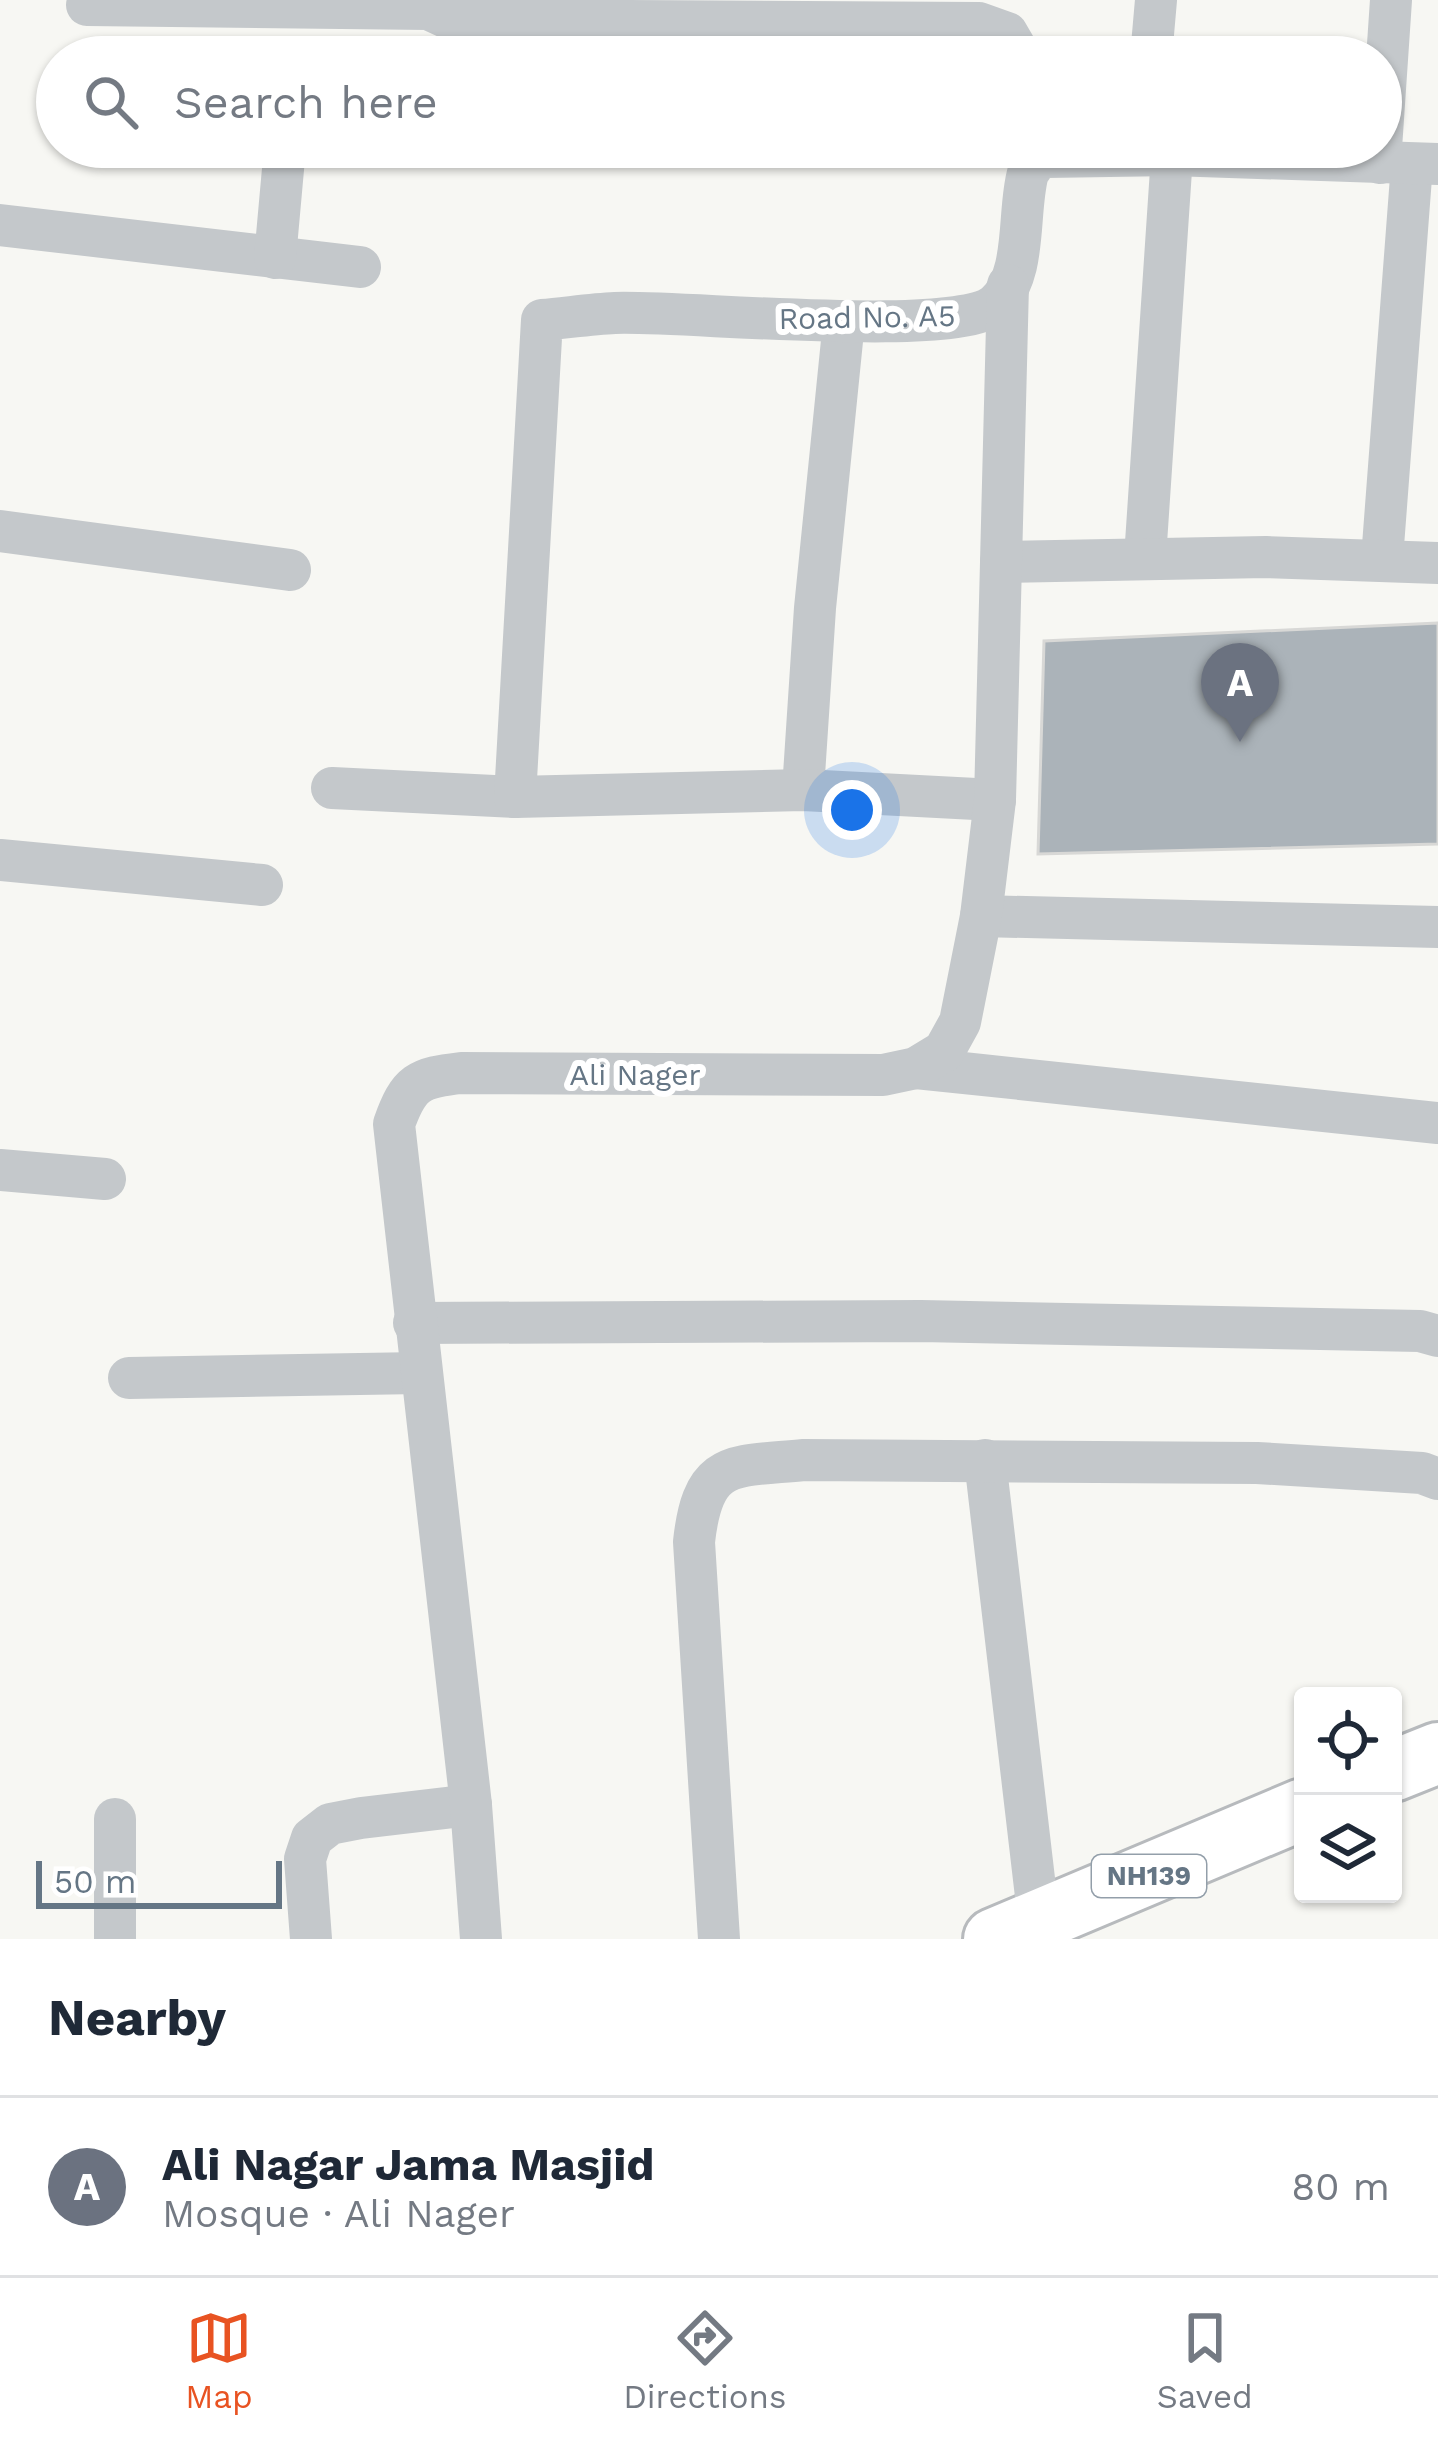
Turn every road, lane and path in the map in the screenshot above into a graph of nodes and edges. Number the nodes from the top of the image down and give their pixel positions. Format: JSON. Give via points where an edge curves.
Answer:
{"nodes":[{"id":1,"x":1156,"y":0,"type":"edge"},
{"id":2,"x":1391,"y":0,"type":"edge"},
{"id":3,"x":87,"y":5,"type":"dead end"},
{"id":4,"x":1009,"y":36,"type":"edge"},
{"id":5,"x":1153,"y":36,"type":"edge"},
{"id":6,"x":1395,"y":36,"type":"edge"},
{"id":7,"x":1402,"y":95,"type":"edge"},
{"id":8,"x":1410,"y":164,"type":"edge"},
{"id":9,"x":283,"y":168,"type":"edge"},
{"id":10,"x":1031,"y":168,"type":"edge"},
{"id":11,"x":1153,"y":168,"type":"edge"},
{"id":12,"x":0,"y":225,"type":"edge"},
{"id":13,"x":275,"y":258,"type":"junction"},
{"id":14,"x":360,"y":267,"type":"dead end"},
{"id":15,"x":1009,"y":285,"type":"junction"},
{"id":16,"x":844,"y":321,"type":"junction"},
{"id":17,"x":0,"y":530,"type":"edge"},
{"id":18,"x":1145,"y":558,"type":"junction"},
{"id":19,"x":1382,"y":559,"type":"junction"},
{"id":20,"x":1001,"y":562,"type":"junction"},
{"id":21,"x":1438,"y":562,"type":"edge"},
{"id":22,"x":290,"y":570,"type":"dead end"},
{"id":23,"x":332,"y":788,"type":"dead end"},
{"id":24,"x":803,"y":790,"type":"junction"},
{"id":25,"x":515,"y":797,"type":"junction"},
{"id":26,"x":995,"y":800,"type":"junction"},
{"id":27,"x":0,"y":860,"type":"edge"},
{"id":28,"x":262,"y":885,"type":"dead end"},
{"id":29,"x":980,"y":916,"type":"junction"},
{"id":30,"x":1438,"y":927,"type":"edge"},
{"id":31,"x":916,"y":1068,"type":"junction"},
{"id":32,"x":1438,"y":1124,"type":"edge"},
{"id":33,"x":0,"y":1170,"type":"edge"},
{"id":34,"x":105,"y":1179,"type":"dead end"},
{"id":35,"x":414,"y":1323,"type":"junction"},
{"id":36,"x":1438,"y":1336,"type":"edge"},
{"id":37,"x":420,"y":1373,"type":"junction"},
{"id":38,"x":129,"y":1378,"type":"dead end"},
{"id":39,"x":985,"y":1460,"type":"junction"},
{"id":40,"x":1438,"y":1479,"type":"edge"},
{"id":41,"x":1438,"y":1753,"type":"edge"},
{"id":42,"x":1402,"y":1767,"type":"edge"},
{"id":43,"x":1438,"y":1787,"type":"edge"},
{"id":44,"x":1402,"y":1800,"type":"edge"},
{"id":45,"x":471,"y":1805,"type":"junction"},
{"id":46,"x":1294,"y":1813,"type":"edge"},
{"id":47,"x":115,"y":1819,"type":"dead end"},
{"id":48,"x":1294,"y":1843,"type":"edge"},
{"id":49,"x":1038,"y":1935,"type":"edge"},
{"id":50,"x":115,"y":1939,"type":"edge"},
{"id":51,"x":311,"y":1939,"type":"edge"},
{"id":52,"x":481,"y":1939,"type":"edge"},
{"id":53,"x":719,"y":1939,"type":"edge"}],
"edges":[{"from":1,"to":5,"type":"street"},
{"from":2,"to":6,"type":"street"},
{"from":3,"to":4,"type":"street","via":[[428,9],[452,20],[979,23]]},
{"from":7,"to":8,"type":"street"},
{"from":8,"to":19,"type":"street"},
{"from":9,"to":13,"type":"street"},
{"from":10,"to":15,"type":"street"},
{"from":11,"to":18,"type":"street"},
{"from":12,"to":13,"type":"street"},
{"from":13,"to":14,"type":"street"},
{"from":15,"to":16,"type":"street","name":"Road No. A5","via":[[997,303],[966,316]]},
{"from":15,"to":20,"type":"street"},
{"from":16,"to":24,"type":"street"},
{"from":16,"to":25,"type":"street","name":"Road No. A5","via":[[617,313],[542,320]]},
{"from":17,"to":22,"type":"street"},
{"from":18,"to":19,"type":"street"},
{"from":18,"to":20,"type":"street"},
{"from":19,"to":21,"type":"street"},
{"from":20,"to":26,"type":"street"},
{"from":23,"to":25,"type":"street"},
{"from":24,"to":25,"type":"street"},
{"from":24,"to":26,"type":"street"},
{"from":26,"to":29,"type":"street"},
{"from":27,"to":28,"type":"street"},
{"from":29,"to":30,"type":"street"},
{"from":29,"to":31,"type":"street","via":[[960,1022],[944,1052]]},
{"from":31,"to":32,"type":"street","name":"Ali Nager"},
{"from":31,"to":35,"type":"street","name":"Ali Nager","via":[[883,1075],[428,1077],[405,1093],[394,1124]]},
{"from":33,"to":34,"type":"street"},
{"from":35,"to":36,"type":"street","via":[[898,1321]]},
{"from":35,"to":37,"type":"street","name":"Ali Nager"},
{"from":37,"to":38,"type":"street"},
{"from":37,"to":45,"type":"street","name":"Ali Nager"},
{"from":39,"to":40,"type":"street","via":[[1258,1463]]},
{"from":39,"to":49,"type":"street"},
{"from":39,"to":53,"type":"street","via":[[804,1460],[734,1467],[710,1481],[694,1541]]},
{"from":41,"to":42,"type":"highway"},
{"from":43,"to":44,"type":"highway"},
{"from":45,"to":51,"type":"street","via":[[330,1824],[312,1838],[304,1859]]},
{"from":45,"to":52,"type":"street","name":"Ali Nager"},
{"from":46,"to":49,"type":"highway","number":"NH139"},
{"from":47,"to":50,"type":"street"},
{"from":48,"to":49,"type":"highway","number":"NH139"}]}
